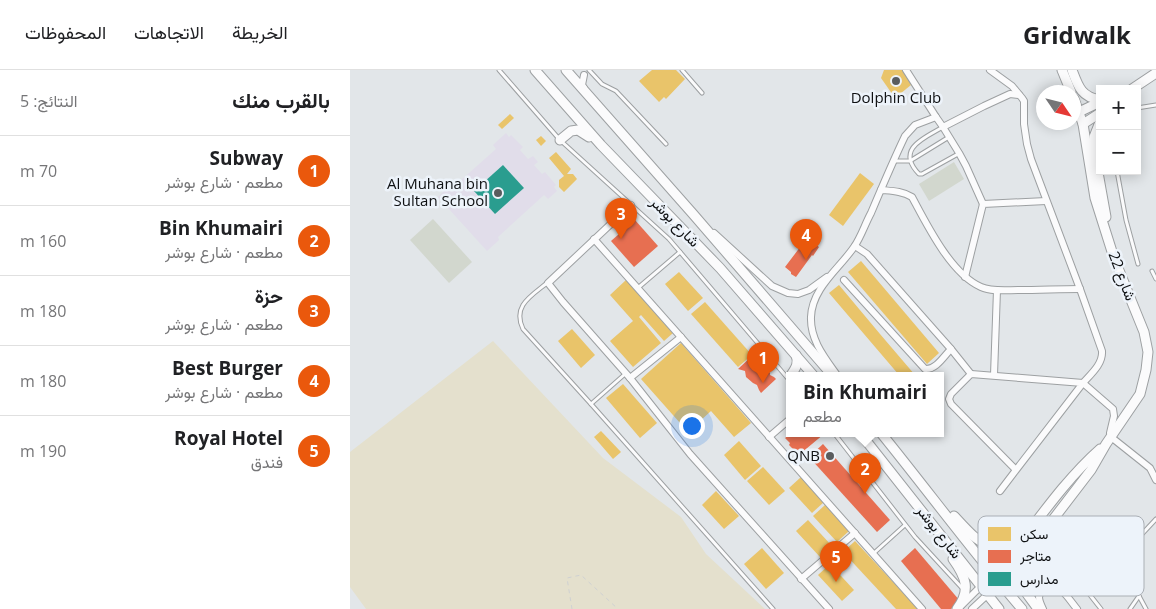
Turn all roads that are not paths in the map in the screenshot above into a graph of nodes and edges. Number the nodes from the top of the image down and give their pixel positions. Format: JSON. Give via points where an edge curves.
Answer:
{"nodes":[{"id":1,"x":499,"y":70,"type":"edge"},
{"id":2,"x":535,"y":70,"type":"edge"},
{"id":3,"x":682,"y":70,"type":"edge"},
{"id":4,"x":906,"y":70,"type":"edge"},
{"id":5,"x":990,"y":70,"type":"edge"},
{"id":6,"x":1062,"y":70,"type":"edge"},
{"id":7,"x":1072,"y":70,"type":"edge"},
{"id":8,"x":567,"y":72,"type":"edge"},
{"id":9,"x":588,"y":72,"type":"edge"},
{"id":10,"x":1156,"y":73,"type":"edge"},
{"id":11,"x":1068,"y":85,"type":"edge"},
{"id":12,"x":1137,"y":85,"type":"edge"},
{"id":13,"x":586,"y":93,"type":"junction"},
{"id":14,"x":702,"y":93,"type":"dead end"},
{"id":15,"x":1019,"y":95,"type":"junction"},
{"id":16,"x":1096,"y":100,"type":"edge"},
{"id":17,"x":1096,"y":103,"type":"edge"},
{"id":18,"x":1156,"y":105,"type":"edge"},
{"id":19,"x":1141,"y":107,"type":"edge"},
{"id":20,"x":1081,"y":111,"type":"edge"},
{"id":21,"x":1096,"y":116,"type":"edge"},
{"id":22,"x":936,"y":117,"type":"junction"},
{"id":23,"x":1081,"y":118,"type":"edge"},
{"id":24,"x":1083,"y":124,"type":"junction"},
{"id":25,"x":944,"y":127,"type":"junction"},
{"id":26,"x":1097,"y":130,"type":"edge"},
{"id":27,"x":949,"y":137,"type":"junction"},
{"id":28,"x":560,"y":140,"type":"junction"},
{"id":29,"x":666,"y":144,"type":"dead end"},
{"id":30,"x":600,"y":145,"type":"junction"},
{"id":31,"x":959,"y":153,"type":"junction"},
{"id":32,"x":894,"y":161,"type":"junction"},
{"id":33,"x":910,"y":161,"type":"junction"},
{"id":34,"x":1118,"y":175,"type":"edge"},
{"id":35,"x":881,"y":190,"type":"junction"},
{"id":36,"x":1046,"y":201,"type":"junction"},
{"id":37,"x":983,"y":204,"type":"junction"},
{"id":38,"x":632,"y":205,"type":"junction"},
{"id":39,"x":693,"y":214,"type":"junction"},
{"id":40,"x":594,"y":239,"type":"junction"},
{"id":41,"x":855,"y":246,"type":"junction"},
{"id":42,"x":680,"y":252,"type":"junction"},
{"id":43,"x":1114,"y":258,"type":"junction"},
{"id":44,"x":1138,"y":264,"type":"dead end"},
{"id":45,"x":1152,"y":271,"type":"dead end"},
{"id":46,"x":832,"y":274,"type":"junction"},
{"id":47,"x":965,"y":277,"type":"junction"},
{"id":48,"x":1156,"y":279,"type":"edge"},
{"id":49,"x":844,"y":280,"type":"dead end"},
{"id":50,"x":548,"y":283,"type":"junction"},
{"id":51,"x":638,"y":288,"type":"junction"},
{"id":52,"x":1080,"y":289,"type":"junction"},
{"id":53,"x":997,"y":290,"type":"junction"},
{"id":54,"x":682,"y":337,"type":"junction"},
{"id":55,"x":951,"y":349,"type":"junction"},
{"id":56,"x":796,"y":354,"type":"junction"},
{"id":57,"x":794,"y":372,"type":"edge"},
{"id":58,"x":811,"y":372,"type":"edge"},
{"id":59,"x":829,"y":372,"type":"edge"},
{"id":60,"x":835,"y":372,"type":"edge"},
{"id":61,"x":786,"y":373,"type":"edge"},
{"id":62,"x":970,"y":374,"type":"junction"},
{"id":63,"x":994,"y":375,"type":"junction"},
{"id":64,"x":628,"y":376,"type":"junction"},
{"id":65,"x":1082,"y":383,"type":"junction"},
{"id":66,"x":591,"y":404,"type":"junction"},
{"id":67,"x":786,"y":422,"type":"edge"},
{"id":68,"x":769,"y":437,"type":"junction"},
{"id":69,"x":837,"y":437,"type":"edge"},
{"id":70,"x":863,"y":437,"type":"edge"},
{"id":71,"x":884,"y":437,"type":"edge"},
{"id":72,"x":1109,"y":441,"type":"junction"},
{"id":73,"x":1016,"y":470,"type":"junction"},
{"id":74,"x":917,"y":478,"type":"junction"},
{"id":75,"x":1156,"y":480,"type":"edge"},
{"id":76,"x":1000,"y":491,"type":"dead end"},
{"id":77,"x":1041,"y":516,"type":"edge"},
{"id":78,"x":1056,"y":516,"type":"edge"},
{"id":79,"x":1156,"y":519,"type":"edge"},
{"id":80,"x":905,"y":524,"type":"junction"},
{"id":81,"x":1144,"y":532,"type":"edge"},
{"id":82,"x":855,"y":533,"type":"junction"},
{"id":83,"x":944,"y":538,"type":"junction"},
{"id":84,"x":978,"y":541,"type":"edge"},
{"id":85,"x":874,"y":553,"type":"junction"},
{"id":86,"x":978,"y":556,"type":"edge"},
{"id":87,"x":801,"y":579,"type":"junction"},
{"id":88,"x":978,"y":582,"type":"edge"},
{"id":89,"x":978,"y":589,"type":"edge"},
{"id":90,"x":966,"y":592,"type":"junction"},
{"id":91,"x":986,"y":596,"type":"edge"},
{"id":92,"x":988,"y":596,"type":"edge"},
{"id":93,"x":1011,"y":596,"type":"edge"},
{"id":94,"x":1029,"y":596,"type":"edge"},
{"id":95,"x":1040,"y":596,"type":"edge"},
{"id":96,"x":1067,"y":596,"type":"edge"},
{"id":97,"x":1091,"y":596,"type":"edge"},
{"id":98,"x":1139,"y":596,"type":"joint"},
{"id":99,"x":773,"y":609,"type":"edge"},
{"id":100,"x":829,"y":609,"type":"edge"},
{"id":101,"x":922,"y":609,"type":"edge"},
{"id":102,"x":957,"y":609,"type":"edge"},
{"id":103,"x":972,"y":609,"type":"edge"},
{"id":104,"x":998,"y":609,"type":"edge"},
{"id":105,"x":1022,"y":609,"type":"edge"},
{"id":106,"x":1038,"y":609,"type":"edge"},
{"id":107,"x":1042,"y":609,"type":"edge"},
{"id":108,"x":1076,"y":609,"type":"edge"},
{"id":109,"x":1102,"y":609,"type":"edge"},
{"id":110,"x":1130,"y":609,"type":"edge"},
{"id":111,"x":1146,"y":609,"type":"edge"}],
"edges":[{"from":1,"to":28,"type":"lane"},
{"from":2,"to":30,"type":"main road","name":"شارع بوشر"},
{"from":3,"to":14,"type":"lane"},
{"from":4,"to":22,"type":"street"},
{"from":5,"to":15,"type":"street"},
{"from":6,"to":11,"type":"main road"},
{"from":7,"to":16,"type":"main road","via":[[1081,90]]},
{"from":8,"to":9,"type":"lane","via":[[575,76]]},
{"from":8,"to":13,"type":"main road","name":"شارع بوشر"},
{"from":9,"to":13,"type":"street","via":[[582,84]]},
{"from":9,"to":29,"type":"lane","via":[[602,84],[616,90]]},
{"from":10,"to":12,"type":"main road"},
{"from":13,"to":39,"type":"main road","name":"شارع بوشر"},
{"from":15,"to":25,"type":"street","via":[[1010,94]]},
{"from":15,"to":36,"type":"street","via":[[1024,101],[1030,159]]},
{"from":17,"to":20,"type":"main road"},
{"from":18,"to":19,"type":"lane"},
{"from":21,"to":24,"type":"main road"},
{"from":22,"to":25,"type":"street"},
{"from":22,"to":32,"type":"street","via":[[909,130]]},
{"from":23,"to":24,"type":"main road","name":"شارع 22"},
{"from":24,"to":43,"type":"main road","name":"شارع 22","via":[[1095,198]]},
{"from":25,"to":27,"type":"street"},
{"from":25,"to":33,"type":"lane","via":[[913,147]]},
{"from":26,"to":43,"type":"main road","via":[[1094,150]]},
{"from":27,"to":31,"type":"street"},
{"from":27,"to":33,"type":"lane"},
{"from":28,"to":30,"type":"main road","via":[[578,130]]},
{"from":28,"to":38,"type":"lane"},
{"from":30,"to":56,"type":"main road","name":"شارع بوشر","via":[[720,268]]},
{"from":31,"to":33,"type":"lane","via":[[922,174]]},
{"from":31,"to":37,"type":"street"},
{"from":32,"to":33,"type":"lane"},
{"from":32,"to":35,"type":"street"},
{"from":34,"to":44,"type":"lane"},
{"from":35,"to":41,"type":"street"},
{"from":35,"to":47,"type":"street","via":[[906,193],[912,197],[937,241]]},
{"from":36,"to":37,"type":"street"},
{"from":36,"to":52,"type":"street"},
{"from":37,"to":47,"type":"street"},
{"from":38,"to":40,"type":"street"},
{"from":38,"to":42,"type":"lane"},
{"from":39,"to":46,"type":"street","via":[[772,286],[788,293],[809,290]]},
{"from":39,"to":59,"type":"main road","name":"شارع بوشر"},
{"from":40,"to":50,"type":"street"},
{"from":40,"to":51,"type":"street"},
{"from":41,"to":46,"type":"street"},
{"from":41,"to":55,"type":"street","via":[[867,254]]},
{"from":42,"to":51,"type":"lane"},
{"from":42,"to":61,"type":"lane"},
{"from":43,"to":72,"type":"main road","name":"شارع 22","via":[[1144,332],[1148,352],[1140,394]]},
{"from":45,"to":48,"type":"lane"},
{"from":46,"to":60,"type":"street","via":[[817,295],[811,318],[812,332],[819,349]]},
{"from":47,"to":53,"type":"street","via":[[982,288]]},
{"from":49,"to":55,"type":"street","via":[[925,369],[932,368]]},
{"from":50,"to":64,"type":"street"},
{"from":50,"to":66,"type":"lane","via":[[523,305],[519,313],[520,322]]},
{"from":51,"to":54,"type":"street"},
{"from":52,"to":53,"type":"street"},
{"from":52,"to":65,"type":"street","via":[[1102,351],[1099,364]]},
{"from":53,"to":63,"type":"street"},
{"from":54,"to":64,"type":"street"},
{"from":54,"to":68,"type":"street"},
{"from":55,"to":62,"type":"street"},
{"from":56,"to":57,"type":"main road","via":[[797,366]]},
{"from":56,"to":58,"type":"main road","name":"شارع بوشر"},
{"from":62,"to":63,"type":"street"},
{"from":62,"to":73,"type":"street","via":[[951,394],[951,404]]},
{"from":63,"to":65,"type":"street"},
{"from":64,"to":66,"type":"lane"},
{"from":64,"to":87,"type":"street","via":[[690,454]]},
{"from":65,"to":72,"type":"street","via":[[1113,410]]},
{"from":65,"to":73,"type":"street"},
{"from":66,"to":99,"type":"lane"},
{"from":67,"to":68,"type":"street"},
{"from":68,"to":82,"type":"street"},
{"from":69,"to":80,"type":"lane"},
{"from":70,"to":83,"type":"main road","name":"شارع بوشر"},
{"from":71,"to":74,"type":"main road","name":"شارع بوشر"},
{"from":72,"to":75,"type":"street","via":[[1150,468]]},
{"from":72,"to":77,"type":"main road","name":"شارع 22","via":[[1084,464]]},
{"from":72,"to":78,"type":"main road","name":"شارع 22"},
{"from":73,"to":76,"type":"street"},
{"from":74,"to":84,"type":"main road"},
{"from":74,"to":86,"type":"main road","name":"شارع بوشر"},
{"from":79,"to":81,"type":"lane"},
{"from":80,"to":85,"type":"lane"},
{"from":80,"to":90,"type":"lane"},
{"from":82,"to":85,"type":"street"},
{"from":82,"to":87,"type":"street"},
{"from":83,"to":88,"type":"main road","name":"شارع بوشر"},
{"from":83,"to":90,"type":"main road","via":[[946,550],[966,583]]},
{"from":85,"to":101,"type":"street"},
{"from":87,"to":100,"type":"street"},
{"from":89,"to":102,"type":"street","name":"شارع 22"},
{"from":90,"to":102,"type":"main road"},
{"from":91,"to":103,"type":"street","name":"شارع 22"},
{"from":92,"to":104,"type":"main road","name":"شارع بوشر"},
{"from":93,"to":105,"type":"main road","name":"شارع بوشر"},
{"from":94,"to":106,"type":"main road"},
{"from":95,"to":107,"type":"street"},
{"from":96,"to":108,"type":"street"},
{"from":97,"to":109,"type":"lane"},
{"from":98,"to":110,"type":"lane"},
{"from":98,"to":111,"type":"lane"}]}
